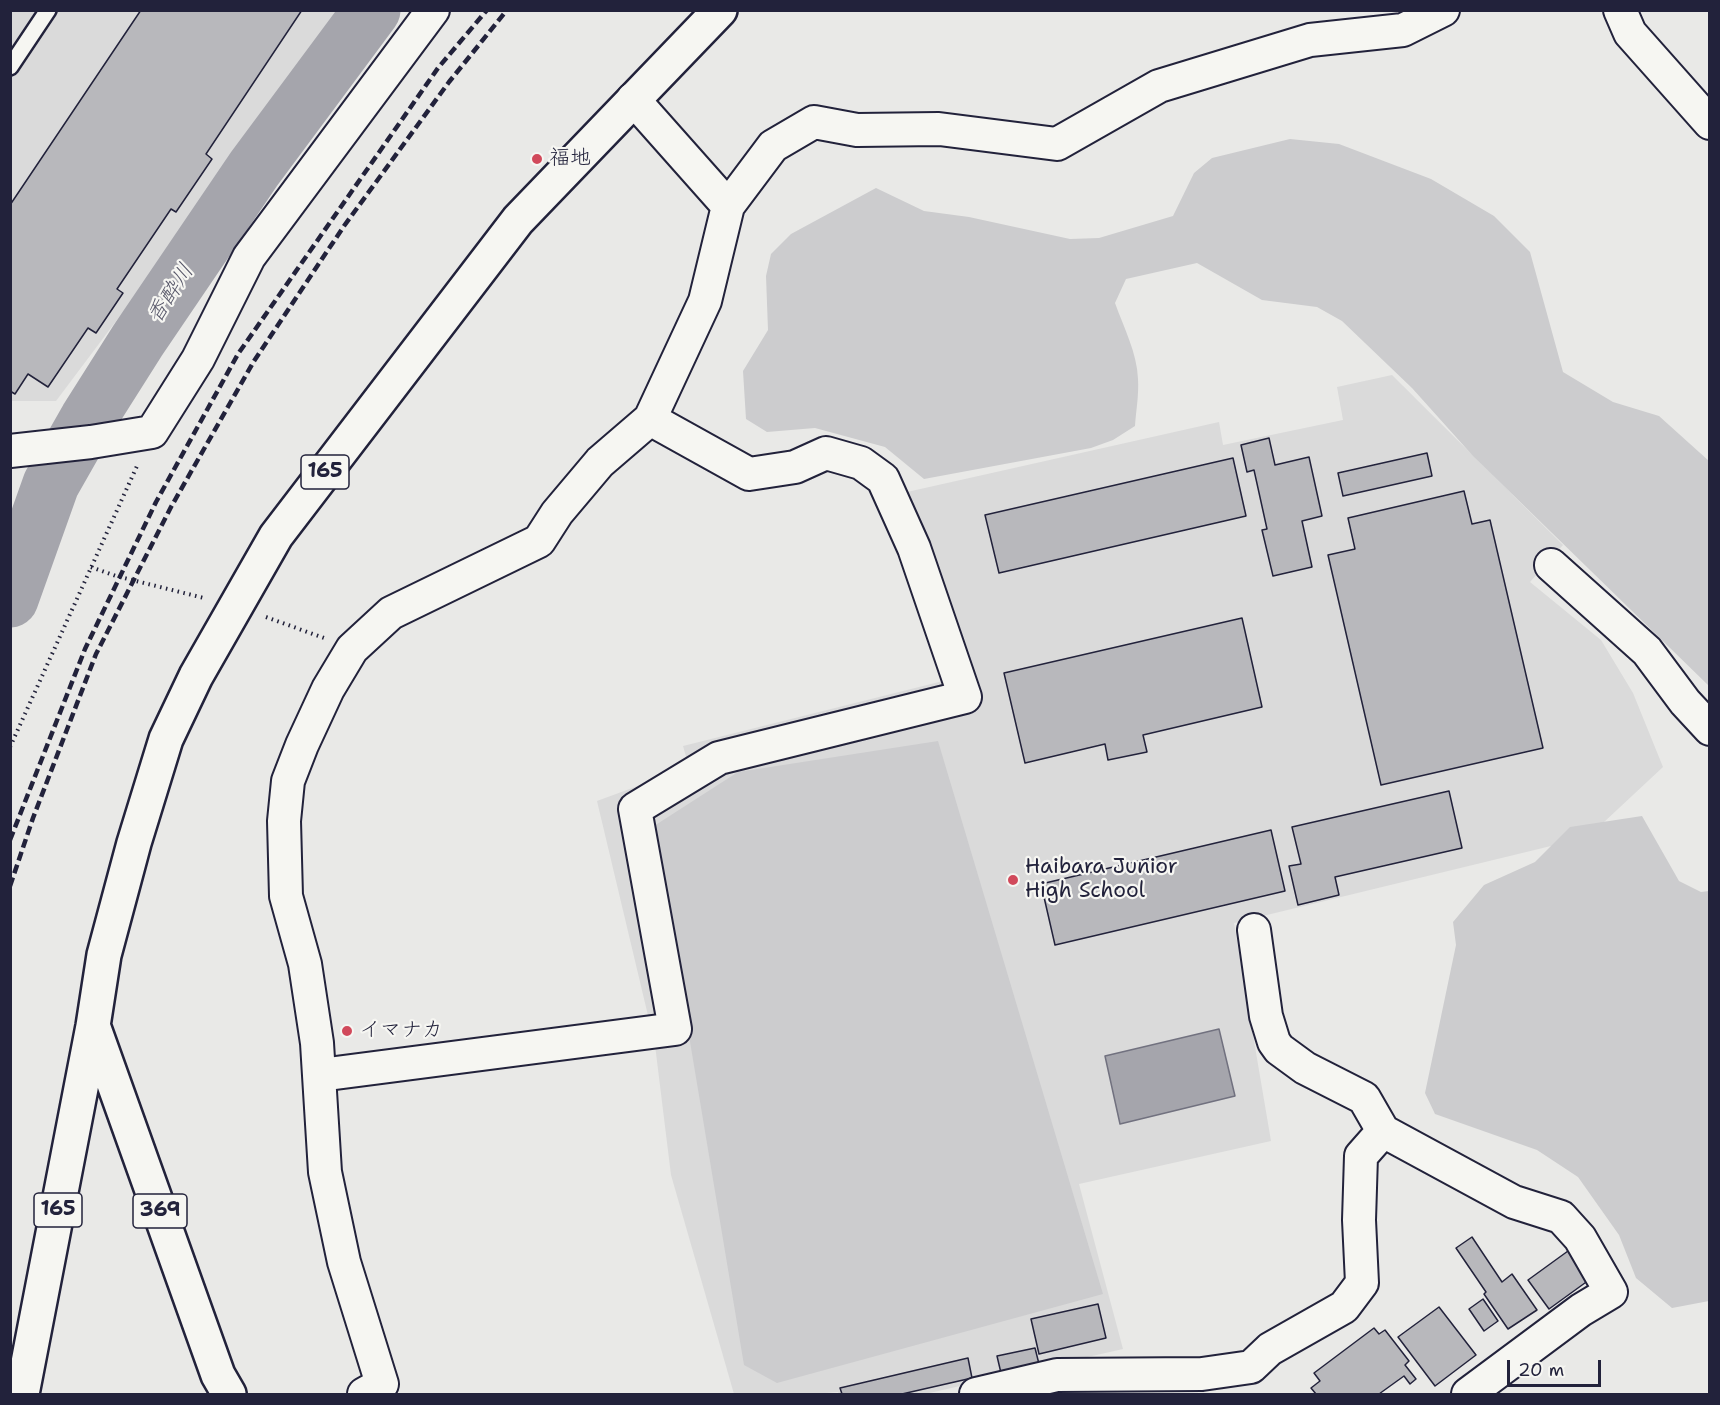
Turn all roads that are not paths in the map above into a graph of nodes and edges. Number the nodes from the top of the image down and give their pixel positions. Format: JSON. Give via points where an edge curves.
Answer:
{"nodes":[{"id":1,"x":48,"y":10,"type":"edge"},
{"id":2,"x":433,"y":10,"type":"edge"},
{"id":3,"x":720,"y":10,"type":"edge"},
{"id":4,"x":1443,"y":10,"type":"edge"},
{"id":5,"x":1620,"y":10,"type":"edge"},
{"id":6,"x":10,"y":67,"type":"edge"},
{"id":7,"x":633,"y":99,"type":"junction"},
{"id":8,"x":1710,"y":123,"type":"edge"},
{"id":9,"x":728,"y":206,"type":"junction"},
{"id":10,"x":650,"y":419,"type":"junction"},
{"id":11,"x":10,"y":450,"type":"edge"},
{"id":12,"x":1551,"y":565,"type":"dead end"},
{"id":13,"x":1710,"y":729,"type":"edge"},
{"id":14,"x":1254,"y":930,"type":"dead end"},
{"id":15,"x":93,"y":1026,"type":"junction"},
{"id":16,"x":320,"y":1076,"type":"junction"},
{"id":17,"x":1383,"y":1131,"type":"junction"},
{"id":18,"x":378,"y":1391,"type":"edge"},
{"id":19,"x":22,"y":1395,"type":"edge"},
{"id":20,"x":229,"y":1395,"type":"edge"},
{"id":21,"x":975,"y":1395,"type":"edge"},
{"id":22,"x":1468,"y":1395,"type":"edge"}],
"edges":[{"from":1,"to":6,"type":"lane"},
{"from":2,"to":11,"type":"street","via":[[249,257],[198,359],[152,432]]},
{"from":3,"to":7,"type":"highway","number":"165"},
{"from":4,"to":9,"type":"street","via":[[1403,30],[1310,40],[1159,86],[1057,144],[939,129],[857,130],[814,122],[773,146]]},
{"from":5,"to":8,"type":"street","via":[[1630,33]]},
{"from":7,"to":9,"type":"street"},
{"from":7,"to":15,"type":"highway","number":"165","via":[[518,220],[276,536],[235,606],[166,739],[104,956]]},
{"from":9,"to":10,"type":"street","via":[[705,301]]},
{"from":10,"to":16,"type":"street","via":[[600,462],[539,541],[391,613],[352,649],[328,689],[288,781],[284,821],[286,896],[305,964]]},
{"from":10,"to":16,"type":"street","via":[[749,474],[795,467],[826,453],[861,463],[884,479],[914,548],[965,697],[719,758],[635,809],[675,1029]]},
{"from":12,"to":13,"type":"street","via":[[1647,651]]},
{"from":14,"to":17,"type":"street","via":[[1266,1016],[1274,1042],[1305,1068],[1364,1098]]},
{"from":15,"to":19,"type":"highway","number":"165"},
{"from":15,"to":20,"type":"highway","number":"369","via":[[218,1375]]},
{"from":16,"to":18,"type":"street","via":[[325,1172]]},
{"from":17,"to":21,"type":"street","via":[[1361,1155],[1362,1283],[1344,1307],[1270,1349],[1251,1367],[1202,1374],[1057,1375]]},
{"from":17,"to":22,"type":"street","via":[[1514,1202],[1561,1216],[1580,1238],[1611,1292]]}]}
